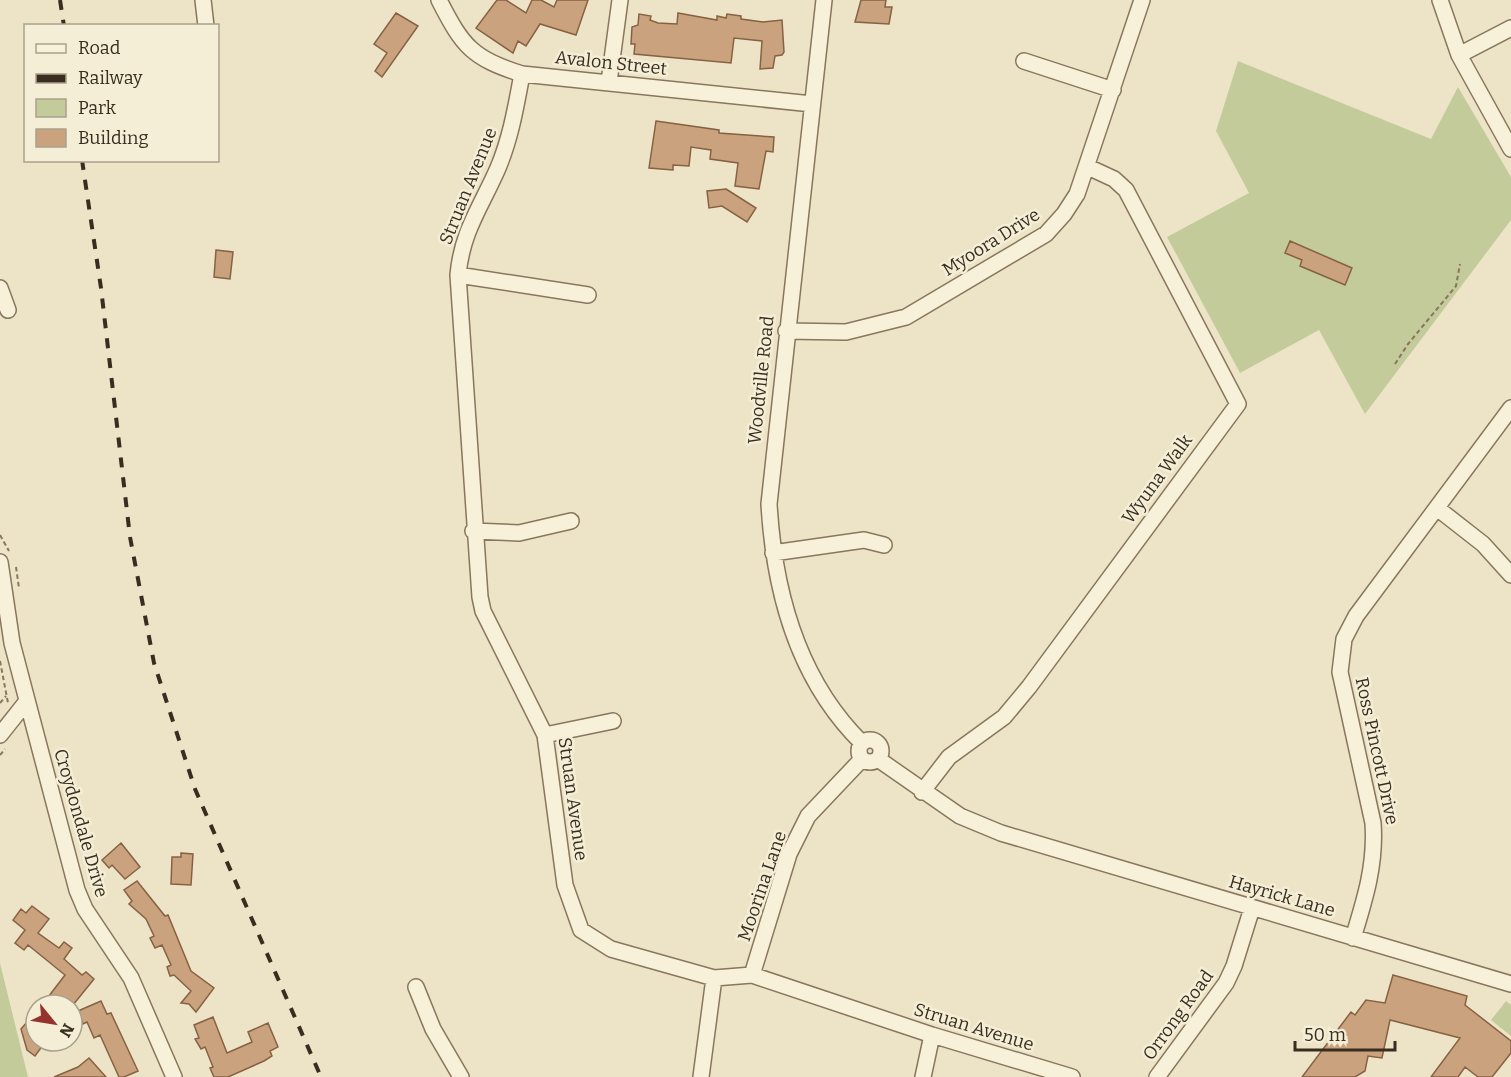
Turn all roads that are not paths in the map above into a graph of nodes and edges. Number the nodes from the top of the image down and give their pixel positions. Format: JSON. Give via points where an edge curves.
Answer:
{"nodes":[{"id":1,"x":203,"y":0,"type":"edge"},
{"id":2,"x":439,"y":0,"type":"edge"},
{"id":3,"x":620,"y":0,"type":"edge"},
{"id":4,"x":824,"y":0,"type":"edge"},
{"id":5,"x":1142,"y":0,"type":"edge"},
{"id":6,"x":1440,"y":0,"type":"edge"},
{"id":7,"x":206,"y":24,"type":"edge"},
{"id":8,"x":1511,"y":28,"type":"edge"},
{"id":9,"x":1459,"y":55,"type":"junction"},
{"id":10,"x":1024,"y":61,"type":"dead end"},
{"id":11,"x":522,"y":74,"type":"junction"},
{"id":12,"x":609,"y":82,"type":"junction"},
{"id":13,"x":1113,"y":90,"type":"junction"},
{"id":14,"x":812,"y":104,"type":"junction"},
{"id":15,"x":1511,"y":149,"type":"edge"},
{"id":16,"x":1088,"y":167,"type":"junction"},
{"id":17,"x":458,"y":275,"type":"junction"},
{"id":18,"x":0,"y":288,"type":"edge"},
{"id":19,"x":588,"y":295,"type":"dead end"},
{"id":20,"x":8,"y":310,"type":"dead end"},
{"id":21,"x":786,"y":331,"type":"junction"},
{"id":22,"x":1511,"y":408,"type":"edge"},
{"id":23,"x":1437,"y":508,"type":"junction"},
{"id":24,"x":571,"y":521,"type":"dead end"},
{"id":25,"x":473,"y":531,"type":"junction"},
{"id":26,"x":884,"y":545,"type":"dead end"},
{"id":27,"x":773,"y":553,"type":"junction"},
{"id":28,"x":0,"y":562,"type":"edge"},
{"id":29,"x":1511,"y":574,"type":"edge"},
{"id":30,"x":27,"y":701,"type":"junction"},
{"id":31,"x":613,"y":721,"type":"dead end"},
{"id":32,"x":0,"y":735,"type":"edge"},
{"id":33,"x":545,"y":735,"type":"junction"},
{"id":34,"x":862,"y":743,"type":"junction"},
{"id":35,"x":862,"y":759,"type":"junction"},
{"id":36,"x":878,"y":759,"type":"junction"},
{"id":37,"x":922,"y":792,"type":"junction"},
{"id":38,"x":1252,"y":908,"type":"junction"},
{"id":39,"x":1353,"y":938,"type":"junction"},
{"id":40,"x":752,"y":975,"type":"junction"},
{"id":41,"x":714,"y":978,"type":"junction"},
{"id":42,"x":1511,"y":984,"type":"edge"},
{"id":43,"x":416,"y":987,"type":"dead end"},
{"id":44,"x":932,"y":1035,"type":"junction"},
{"id":45,"x":174,"y":1077,"type":"edge"},
{"id":46,"x":461,"y":1077,"type":"edge"},
{"id":47,"x":701,"y":1077,"type":"edge"},
{"id":48,"x":924,"y":1077,"type":"edge"},
{"id":49,"x":1072,"y":1077,"type":"edge"},
{"id":50,"x":1157,"y":1077,"type":"edge"}],
"edges":[{"from":1,"to":7,"type":"street"},
{"from":2,"to":11,"type":"street","name":"Avalon Street","via":[[465,45],[486,61]]},
{"from":3,"to":12,"type":"street"},
{"from":4,"to":14,"type":"street","name":"Woodville Road"},
{"from":5,"to":13,"type":"street","name":"Myoora Drive"},
{"from":6,"to":9,"type":"street"},
{"from":8,"to":9,"type":"street"},
{"from":9,"to":15,"type":"street"},
{"from":10,"to":13,"type":"street"},
{"from":11,"to":12,"type":"street","name":"Avalon Street"},
{"from":11,"to":17,"type":"street","name":"Struan Avenue","via":[[513,124],[460,249]]},
{"from":12,"to":14,"type":"street","name":"Avalon Street"},
{"from":13,"to":16,"type":"street","name":"Myoora Drive"},
{"from":14,"to":21,"type":"street","name":"Woodville Road"},
{"from":16,"to":21,"type":"street","name":"Myoora Drive","via":[[1073,201],[1046,234],[906,317],[846,332]]},
{"from":16,"to":37,"type":"street","name":"Wyuna Walk","via":[[1114,179],[1126,190],[1238,404],[1029,687],[1004,717],[949,756]]},
{"from":17,"to":19,"type":"street"},
{"from":17,"to":25,"type":"street","name":"Struan Avenue"},
{"from":18,"to":20,"type":"street"},
{"from":21,"to":27,"type":"street","name":"Woodville Road","via":[[770,481]]},
{"from":22,"to":23,"type":"street","name":"Ross Pincott Drive"},
{"from":23,"to":29,"type":"street","via":[[1484,544]]},
{"from":23,"to":39,"type":"street","name":"Ross Pincott Drive","via":[[1356,616],[1341,649],[1343,690],[1375,840],[1371,878]]},
{"from":24,"to":25,"type":"street","via":[[519,533]]},
{"from":25,"to":33,"type":"street","name":"Struan Avenue","via":[[483,611]]},
{"from":26,"to":27,"type":"street","via":[[864,540]]},
{"from":27,"to":34,"type":"street","name":"Woodville Road","via":[[784,605],[804,656],[830,705]]},
{"from":28,"to":30,"type":"street","name":"Croydondale Drive","via":[[12,643]]},
{"from":30,"to":32,"type":"street"},
{"from":30,"to":45,"type":"street","name":"Croydondale Drive","via":[[77,890],[130,978]]},
{"from":31,"to":33,"type":"street"},
{"from":33,"to":41,"type":"street","name":"Struan Avenue","via":[[565,885],[581,930],[611,949]]},
{"from":34,"to":35,"type":"street"},
{"from":34,"to":36,"type":"street","via":[[877,742],[881,748]]},
{"from":35,"to":36,"type":"street"},
{"from":35,"to":40,"type":"street","name":"Moorina Lane","via":[[808,816],[789,854]]},
{"from":36,"to":37,"type":"street"},
{"from":37,"to":38,"type":"street","name":"Hayrick Lane","via":[[960,816],[1042,846]]},
{"from":38,"to":39,"type":"street","name":"Hayrick Lane"},
{"from":38,"to":50,"type":"street","name":"Orrong Road","via":[[1226,983]]},
{"from":39,"to":42,"type":"street","name":"Hayrick Lane"},
{"from":40,"to":41,"type":"street","name":"Struan Avenue"},
{"from":40,"to":44,"type":"street","name":"Struan Avenue"},
{"from":41,"to":47,"type":"street"},
{"from":43,"to":46,"type":"street","via":[[433,1029]]},
{"from":44,"to":48,"type":"street"},
{"from":44,"to":49,"type":"street","name":"Struan Avenue"}]}
